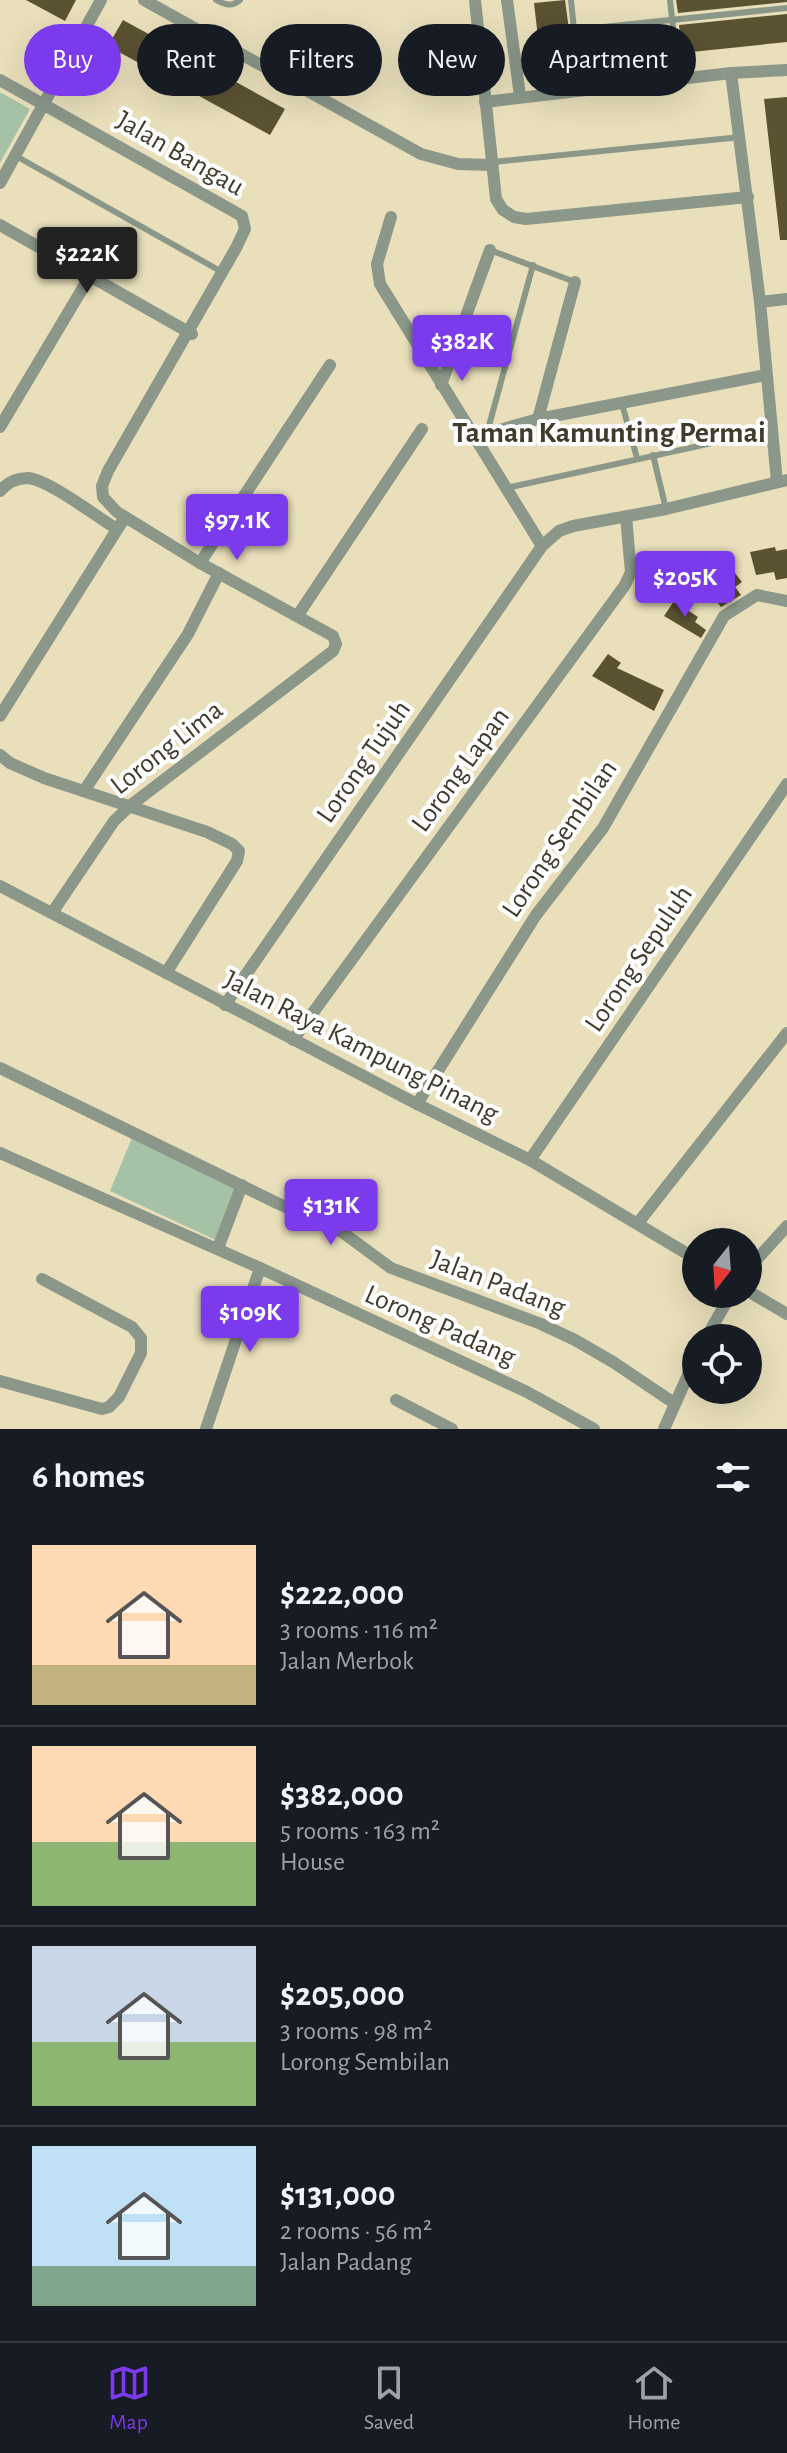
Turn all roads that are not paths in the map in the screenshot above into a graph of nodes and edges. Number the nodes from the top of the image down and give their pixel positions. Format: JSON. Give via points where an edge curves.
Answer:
{"nodes":[{"id":1,"x":101,"y":0,"type":"edge"},
{"id":2,"x":144,"y":0,"type":"edge"},
{"id":3,"x":216,"y":0,"type":"edge"},
{"id":4,"x":240,"y":0,"type":"edge"},
{"id":5,"x":475,"y":0,"type":"edge"},
{"id":6,"x":507,"y":0,"type":"edge"},
{"id":7,"x":571,"y":0,"type":"edge"},
{"id":8,"x":670,"y":0,"type":"edge"},
{"id":9,"x":787,"y":8,"type":"edge"},
{"id":10,"x":672,"y":20,"type":"junction"},
{"id":11,"x":672,"y":24,"type":"edge"},
{"id":12,"x":787,"y":70,"type":"edge"},
{"id":13,"x":731,"y":73,"type":"junction"},
{"id":14,"x":696,"y":78,"type":"edge"},
{"id":15,"x":0,"y":80,"type":"edge"},
{"id":16,"x":520,"y":96,"type":"joint"},
{"id":17,"x":485,"y":102,"type":"junction"},
{"id":18,"x":42,"y":103,"type":"junction"},
{"id":19,"x":741,"y":137,"type":"junction"},
{"id":20,"x":15,"y":156,"type":"junction"},
{"id":21,"x":491,"y":163,"type":"junction"},
{"id":22,"x":0,"y":183,"type":"edge"},
{"id":23,"x":748,"y":197,"type":"junction"},
{"id":24,"x":391,"y":217,"type":"dead end"},
{"id":25,"x":0,"y":225,"type":"edge"},
{"id":26,"x":490,"y":250,"type":"joint"},
{"id":27,"x":533,"y":265,"type":"junction"},
{"id":28,"x":222,"y":272,"type":"junction"},
{"id":29,"x":90,"y":276,"type":"junction"},
{"id":30,"x":575,"y":282,"type":"joint"},
{"id":31,"x":787,"y":299,"type":"edge"},
{"id":32,"x":760,"y":302,"type":"junction"},
{"id":33,"x":190,"y":333,"type":"junction"},
{"id":34,"x":330,"y":365,"type":"dead end"},
{"id":35,"x":766,"y":375,"type":"junction"},
{"id":36,"x":441,"y":385,"type":"junction"},
{"id":37,"x":622,"y":403,"type":"junction"},
{"id":38,"x":538,"y":419,"type":"junction"},
{"id":39,"x":0,"y":427,"type":"edge"},
{"id":40,"x":422,"y":429,"type":"dead end"},
{"id":41,"x":772,"y":430,"type":"junction"},
{"id":42,"x":481,"y":435,"type":"junction"},
{"id":43,"x":653,"y":455,"type":"junction"},
{"id":44,"x":637,"y":458,"type":"junction"},
{"id":45,"x":782,"y":481,"type":"edge"},
{"id":46,"x":506,"y":488,"type":"junction"},
{"id":47,"x":0,"y":491,"type":"edge"},
{"id":48,"x":666,"y":509,"type":"junction"},
{"id":49,"x":125,"y":517,"type":"junction"},
{"id":50,"x":626,"y":517,"type":"junction"},
{"id":51,"x":117,"y":529,"type":"junction"},
{"id":52,"x":542,"y":546,"type":"junction"},
{"id":53,"x":200,"y":563,"type":"junction"},
{"id":54,"x":219,"y":573,"type":"junction"},
{"id":55,"x":787,"y":601,"type":"edge"},
{"id":56,"x":298,"y":615,"type":"junction"},
{"id":57,"x":0,"y":716,"type":"edge"},
{"id":58,"x":0,"y":755,"type":"edge"},
{"id":59,"x":787,"y":784,"type":"edge"},
{"id":60,"x":84,"y":791,"type":"junction"},
{"id":61,"x":131,"y":805,"type":"junction"},
{"id":62,"x":0,"y":886,"type":"edge"},
{"id":63,"x":52,"y":913,"type":"junction"},
{"id":64,"x":166,"y":973,"type":"junction"},
{"id":65,"x":225,"y":1005,"type":"junction"},
{"id":66,"x":787,"y":1033,"type":"edge"},
{"id":67,"x":293,"y":1040,"type":"junction"},
{"id":68,"x":0,"y":1068,"type":"edge"},
{"id":69,"x":417,"y":1104,"type":"junction"},
{"id":70,"x":0,"y":1153,"type":"edge"},
{"id":71,"x":530,"y":1160,"type":"junction"},
{"id":72,"x":242,"y":1185,"type":"junction"},
{"id":73,"x":638,"y":1223,"type":"junction"},
{"id":74,"x":787,"y":1226,"type":"edge"},
{"id":75,"x":218,"y":1248,"type":"junction"},
{"id":76,"x":682,"y":1250,"type":"edge"},
{"id":77,"x":762,"y":1254,"type":"edge"},
{"id":78,"x":260,"y":1268,"type":"junction"},
{"id":79,"x":42,"y":1279,"type":"dead end"},
{"id":80,"x":762,"y":1299,"type":"edge"},
{"id":81,"x":787,"y":1314,"type":"edge"},
{"id":82,"x":0,"y":1381,"type":"edge"},
{"id":83,"x":682,"y":1386,"type":"edge"},
{"id":84,"x":396,"y":1400,"type":"dead end"},
{"id":85,"x":674,"y":1403,"type":"junction"},
{"id":86,"x":206,"y":1429,"type":"edge"},
{"id":87,"x":452,"y":1429,"type":"edge"},
{"id":88,"x":594,"y":1429,"type":"edge"},
{"id":89,"x":664,"y":1429,"type":"edge"}],
"edges":[{"from":1,"to":18,"type":"street"},
{"from":2,"to":21,"type":"street","via":[[421,154],[458,164]]},
{"from":3,"to":4,"type":"lane","via":[[225,5]]},
{"from":5,"to":17,"type":"street"},
{"from":6,"to":16,"type":"street"},
{"from":7,"to":10,"type":"lane","via":[[574,30]]},
{"from":8,"to":10,"type":"lane"},
{"from":9,"to":10,"type":"lane"},
{"from":10,"to":11,"type":"lane"},
{"from":12,"to":13,"type":"street"},
{"from":13,"to":14,"type":"street"},
{"from":13,"to":19,"type":"street"},
{"from":15,"to":18,"type":"street","name":"Jalan Bangau"},
{"from":16,"to":17,"type":"street"},
{"from":17,"to":21,"type":"street"},
{"from":18,"to":20,"type":"street"},
{"from":18,"to":28,"type":"street","name":"Jalan Bangau","via":[[242,216],[245,229]]},
{"from":19,"to":21,"type":"lane"},
{"from":19,"to":23,"type":"street"},
{"from":20,"to":22,"type":"street"},
{"from":20,"to":28,"type":"lane"},
{"from":21,"to":23,"type":"street","via":[[496,199],[503,210],[526,219]]},
{"from":23,"to":32,"type":"street"},
{"from":24,"to":36,"type":"street","via":[[377,264],[380,284]]},
{"from":25,"to":29,"type":"street"},
{"from":26,"to":27,"type":"lane"},
{"from":26,"to":36,"type":"street"},
{"from":27,"to":30,"type":"lane"},
{"from":27,"to":42,"type":"lane"},
{"from":28,"to":33,"type":"street"},
{"from":29,"to":33,"type":"street"},
{"from":29,"to":39,"type":"street"},
{"from":30,"to":38,"type":"street"},
{"from":31,"to":32,"type":"street"},
{"from":32,"to":35,"type":"street"},
{"from":33,"to":49,"type":"street","via":[[102,486],[103,497]]},
{"from":34,"to":53,"type":"street"},
{"from":35,"to":37,"type":"street"},
{"from":35,"to":41,"type":"street"},
{"from":36,"to":42,"type":"street"},
{"from":37,"to":38,"type":"street"},
{"from":37,"to":44,"type":"lane"},
{"from":38,"to":42,"type":"street"},
{"from":40,"to":56,"type":"street"},
{"from":41,"to":43,"type":"lane"},
{"from":41,"to":45,"type":"street"},
{"from":42,"to":46,"type":"street"},
{"from":43,"to":44,"type":"lane"},
{"from":43,"to":48,"type":"lane"},
{"from":44,"to":46,"type":"lane"},
{"from":45,"to":48,"type":"street"},
{"from":46,"to":52,"type":"street"},
{"from":47,"to":51,"type":"street","via":[[12,481],[28,478]]},
{"from":48,"to":50,"type":"street"},
{"from":49,"to":51,"type":"street"},
{"from":49,"to":53,"type":"street"},
{"from":50,"to":52,"type":"street","via":[[573,526]]},
{"from":50,"to":67,"type":"street","name":"Lorong Lapan","via":[[631,572],[625,585]]},
{"from":51,"to":57,"type":"street"},
{"from":52,"to":65,"type":"street","name":"Lorong Tujuh"},
{"from":53,"to":54,"type":"street"},
{"from":54,"to":56,"type":"street"},
{"from":54,"to":60,"type":"street","via":[[188,634]]},
{"from":55,"to":69,"type":"street","name":"Lorong Sembilan","via":[[757,595],[724,616],[603,828],[536,915]]},
{"from":56,"to":61,"type":"street","name":"Lorong Lima","via":[[333,636],[333,651]]},
{"from":58,"to":60,"type":"street"},
{"from":59,"to":71,"type":"street","name":"Lorong Sepuluh"},
{"from":60,"to":61,"type":"street"},
{"from":61,"to":63,"type":"street","name":"Lorong Lima","via":[[114,821]]},
{"from":61,"to":64,"type":"street","via":[[207,832],[239,851]]},
{"from":62,"to":63,"type":"street","name":"Jalan Raya Kampung Pinang"},
{"from":63,"to":64,"type":"street","name":"Jalan Raya Kampung Pinang"},
{"from":64,"to":65,"type":"street","name":"Jalan Raya Kampung Pinang"},
{"from":65,"to":67,"type":"street","name":"Jalan Raya Kampung Pinang"},
{"from":66,"to":73,"type":"street"},
{"from":67,"to":69,"type":"street","name":"Jalan Raya Kampung Pinang"},
{"from":68,"to":72,"type":"street","name":"Jalan Padang"},
{"from":69,"to":71,"type":"street","name":"Jalan Raya Kampung Pinang"},
{"from":70,"to":75,"type":"street","name":"Lorong Padang"},
{"from":71,"to":73,"type":"street","name":"Jalan Raya Kampung Pinang"},
{"from":72,"to":75,"type":"street"},
{"from":72,"to":85,"type":"street","name":"Jalan Padang","via":[[342,1232],[391,1268],[575,1340]]},
{"from":73,"to":76,"type":"street","name":"Jalan Raya Kampung Pinang"},
{"from":74,"to":77,"type":"street"},
{"from":75,"to":78,"type":"street","name":"Lorong Padang"},
{"from":78,"to":86,"type":"street"},
{"from":78,"to":88,"type":"street","name":"Lorong Padang","via":[[527,1392]]},
{"from":79,"to":82,"type":"street","via":[[132,1327],[141,1338],[141,1353],[119,1397],[102,1409]]},
{"from":80,"to":81,"type":"street"},
{"from":83,"to":85,"type":"street"},
{"from":84,"to":87,"type":"street"},
{"from":85,"to":89,"type":"street"}]}
